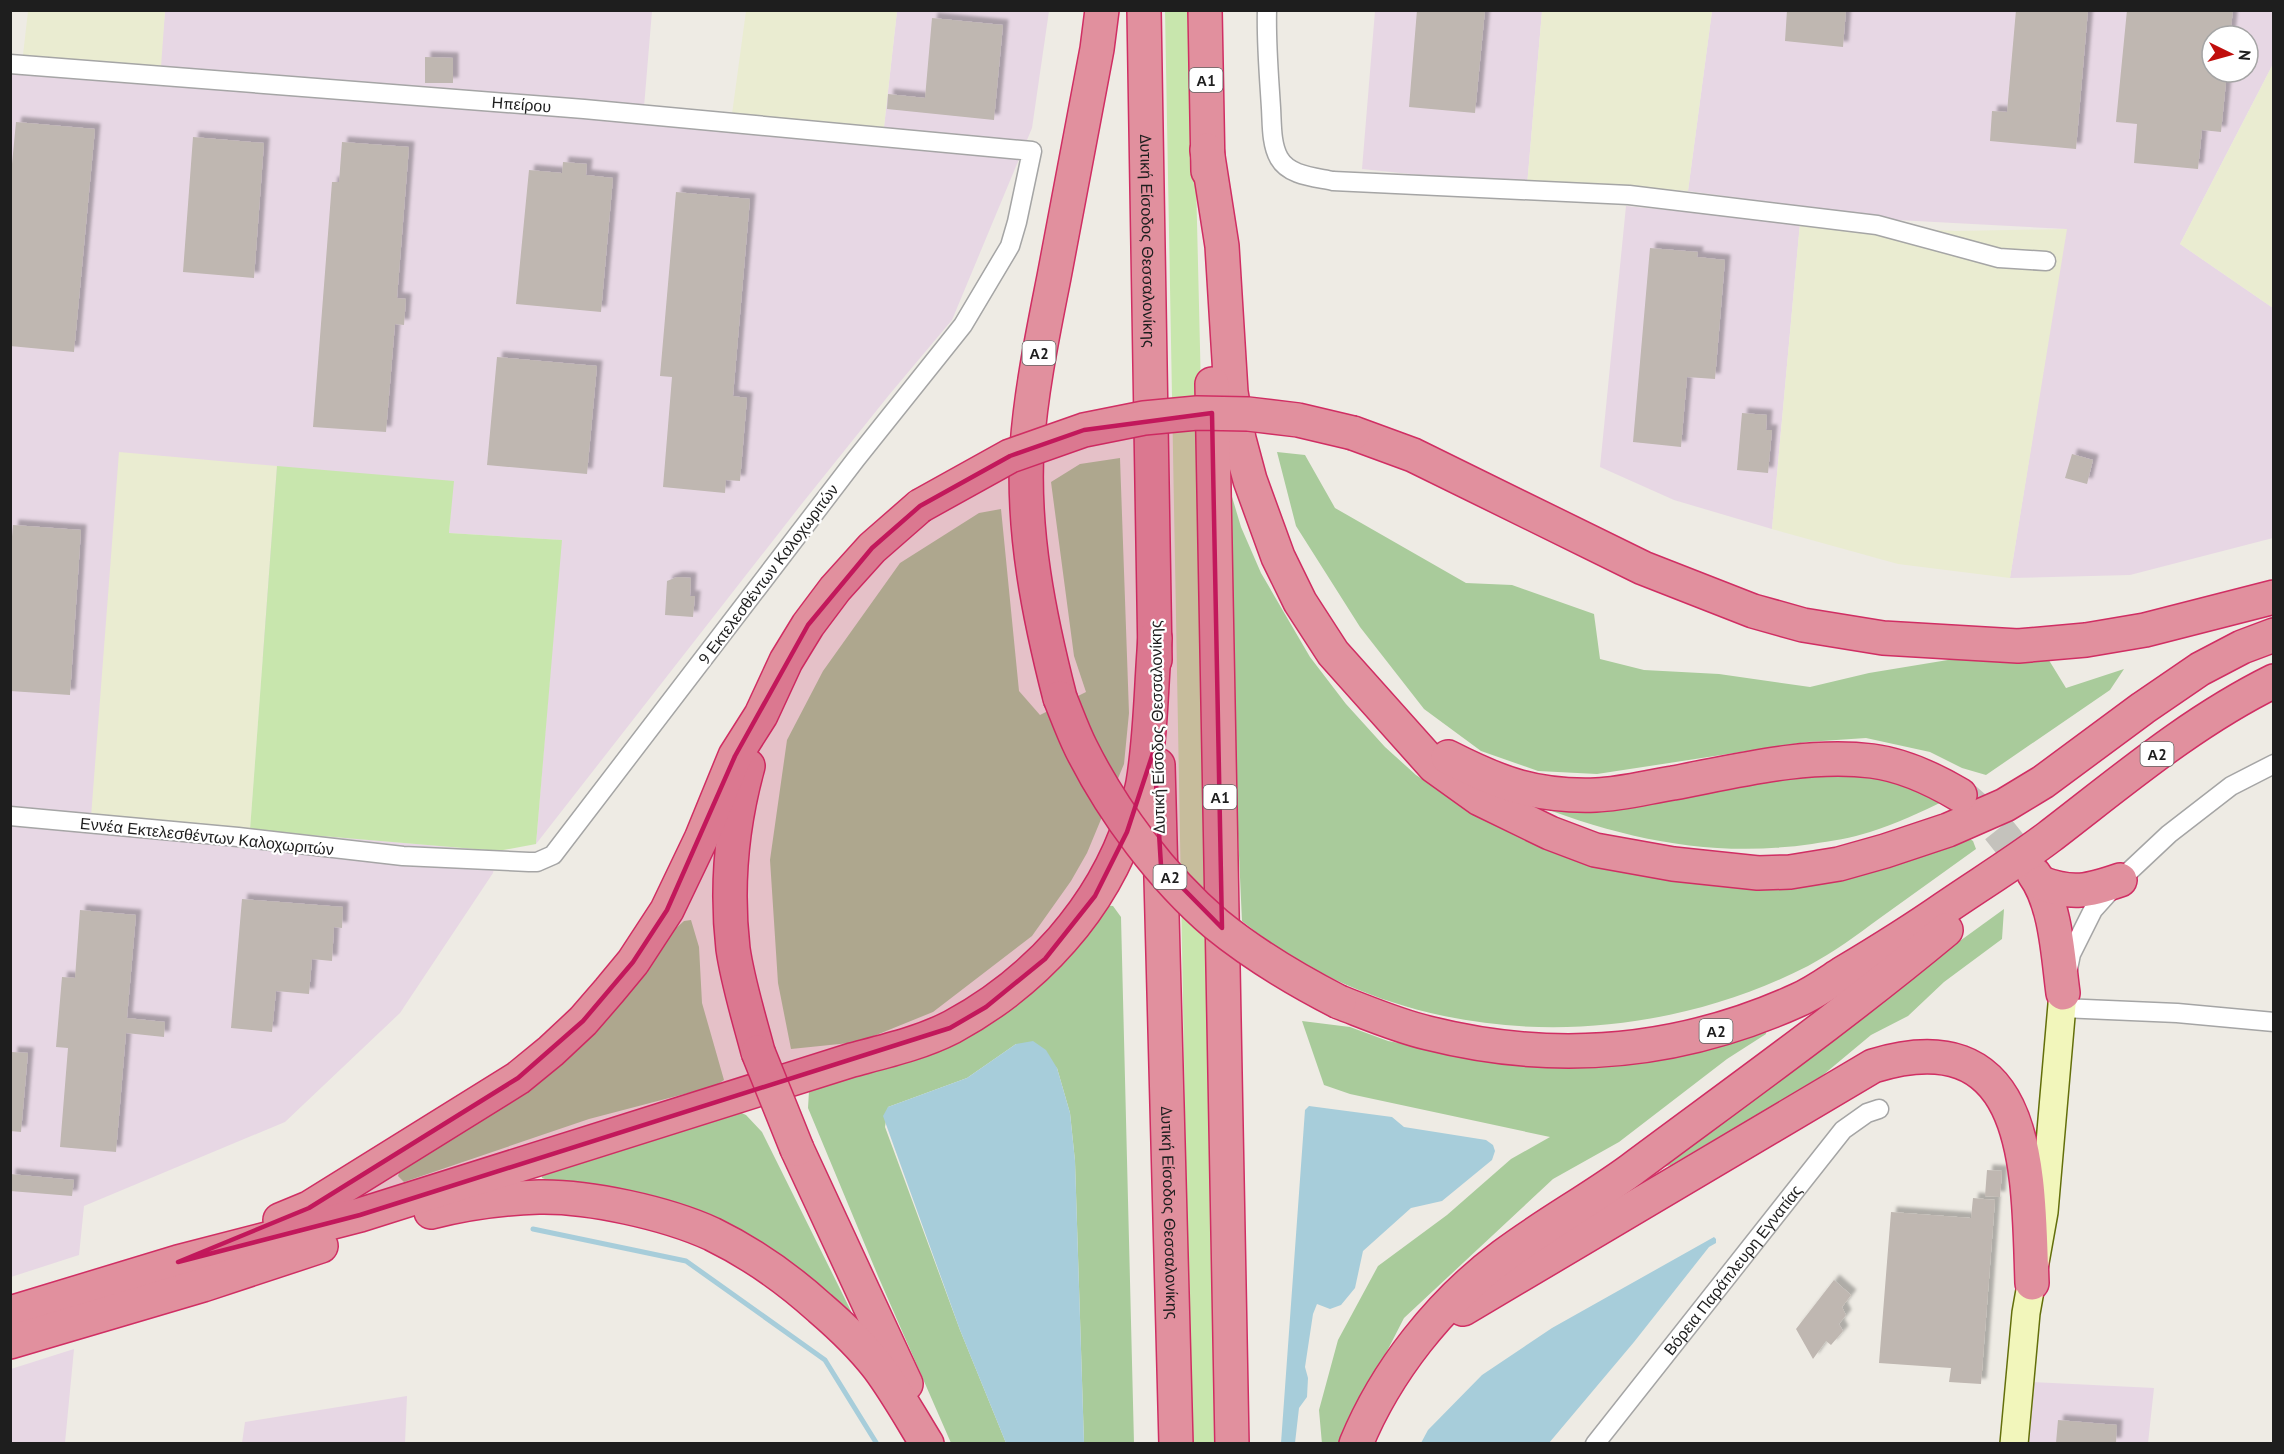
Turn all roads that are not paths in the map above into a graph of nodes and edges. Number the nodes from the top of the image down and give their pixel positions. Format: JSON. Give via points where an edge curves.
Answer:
{"nodes":[{"id":1,"x":1102,"y":10,"type":"edge"},
{"id":2,"x":1144,"y":10,"type":"edge"},
{"id":3,"x":1205,"y":10,"type":"edge"},
{"id":4,"x":1267,"y":10,"type":"edge"},
{"id":5,"x":10,"y":64,"type":"edge"},
{"id":6,"x":1207,"y":150,"type":"junction"},
{"id":7,"x":1032,"y":151,"type":"joint"},
{"id":8,"x":2046,"y":261,"type":"dead end"},
{"id":9,"x":2274,"y":597,"type":"edge"},
{"id":10,"x":2274,"y":634,"type":"edge"},
{"id":11,"x":1155,"y":638,"type":"junction"},
{"id":12,"x":2274,"y":681,"type":"edge"},
{"id":13,"x":761,"y":715,"type":"junction"},
{"id":14,"x":1402,"y":732,"type":"junction"},
{"id":15,"x":2274,"y":764,"type":"edge"},
{"id":16,"x":1960,"y":795,"type":"tunnel mouth"},
{"id":17,"x":10,"y":816,"type":"edge"},
{"id":18,"x":2047,"y":838,"type":"junction"},
{"id":19,"x":403,"y":856,"type":"joint"},
{"id":20,"x":2120,"y":880,"type":"junction"},
{"id":21,"x":2063,"y":1000,"type":"junction"},
{"id":22,"x":2274,"y":1022,"type":"edge"},
{"id":23,"x":1879,"y":1108,"type":"dead end"},
{"id":24,"x":178,"y":1262,"type":"junction"},
{"id":25,"x":2032,"y":1283,"type":"junction"},
{"id":26,"x":10,"y":1313,"type":"edge"},
{"id":27,"x":1423,"y":1333,"type":"junction"},
{"id":28,"x":10,"y":1342,"type":"edge"},
{"id":29,"x":927,"y":1443,"type":"edge"},
{"id":30,"x":933,"y":1443,"type":"edge"},
{"id":31,"x":1176,"y":1443,"type":"edge"},
{"id":32,"x":1232,"y":1443,"type":"edge"},
{"id":33,"x":1356,"y":1443,"type":"edge"},
{"id":34,"x":1595,"y":1443,"type":"edge"},
{"id":35,"x":2014,"y":1443,"type":"edge"}],
"edges":[{"from":1,"to":18,"type":"highway","number":"Α2","bridge":true,"via":[[1033,388],[1027,448],[1030,552],[1037,601],[1060,698],[1081,747],[1132,831],[1173,881],[1216,924],[1264,959],[1339,1002],[1427,1033],[1529,1050],[1629,1048],[1674,1042],[1753,1019],[1801,999],[1910,932]]},
{"from":2,"to":11,"type":"highway","name":"Δυτική Είσοδος Θεσσαλονίκης"},
{"from":3,"to":6,"type":"highway","number":"Α1"},
{"from":4,"to":8,"type":"street","via":[[1273,139],[1279,158],[1290,170],[1305,176],[1333,181],[1640,197],[1877,225],[1999,258]]},
{"from":5,"to":7,"type":"street","name":"Ηπείρου","via":[[595,110]]},
{"from":6,"to":14,"type":"highway","via":[[1222,246],[1231,392],[1250,480],[1278,557],[1300,602],[1333,652]]},
{"from":6,"to":32,"type":"highway","number":"Α1"},
{"from":7,"to":19,"type":"street","name":"9 Εκτελεσθέντων Καλοχωριτών","via":[[1010,246],[963,325],[559,849],[545,859],[529,862]]},
{"from":9,"to":13,"type":"highway","bridge":true,"via":[[2145,630],[2018,646],[1883,638],[1803,625],[1753,611],[1643,568],[1413,455],[1353,433],[1298,420],[1197,413],[1084,430],[1010,456],[920,506],[872,548],[835,589],[786,661]]},
{"from":10,"to":14,"type":"highway","via":[[2200,669],[2005,805],[1885,851],[1790,872],[1707,868],[1595,850],[1480,799],[1434,766]]},
{"from":11,"to":24,"type":"highway","via":[[1142,786],[1115,862],[1095,896],[1052,952],[986,1007],[915,1043],[360,1215]]},
{"from":11,"to":31,"type":"highway","name":"Δυτική Είσοδος Θεσσαλονίκης"},
{"from":12,"to":18,"type":"highway","number":"Α2","via":[[2192,729]]},
{"from":13,"to":24,"type":"highway","via":[[735,756],[668,909],[633,962],[583,1021],[518,1078],[309,1208]]},
{"from":13,"to":30,"type":"highway","bridge":true,"via":[[737,805],[730,886],[733,949],[758,1052],[797,1149]]},
{"from":14,"to":16,"type":"highway","via":[[1480,773],[1512,786],[1548,793],[1598,795],[1826,759],[1900,767],[1934,779]]},
{"from":15,"to":20,"type":"street","via":[[2231,786],[2169,834]]},
{"from":17,"to":19,"type":"street","name":"Εννέα Εκτελεσθέντων Καλοχωριτών"},
{"from":18,"to":27,"type":"highway","via":[[1992,892],[1896,971],[1618,1180],[1503,1256],[1461,1290]]},
{"from":20,"to":21,"type":"street","via":[[2093,910],[2081,931],[2071,954]]},
{"from":20,"to":21,"type":"highway","via":[[2075,892],[2058,890],[2037,878],[2055,935]]},
{"from":21,"to":22,"type":"street"},
{"from":21,"to":25,"type":"street","via":[[2044,1212]]},
{"from":23,"to":34,"type":"street","name":"Βόρεια Παράπλευρη Εγνατίας","via":[[1843,1130]]},
{"from":24,"to":26,"type":"highway"},
{"from":25,"to":27,"type":"highway","via":[[2024,1157],[2007,1103],[1980,1072],[1961,1062],[1908,1057],[1873,1065]]},
{"from":25,"to":35,"type":"street"},
{"from":27,"to":33,"type":"highway","via":[[1395,1371]]},
{"from":28,"to":29,"type":"highway","via":[[203,1285],[409,1217],[485,1201],[540,1197],[578,1200],[677,1221],[761,1261],[841,1326],[878,1367]]}]}
